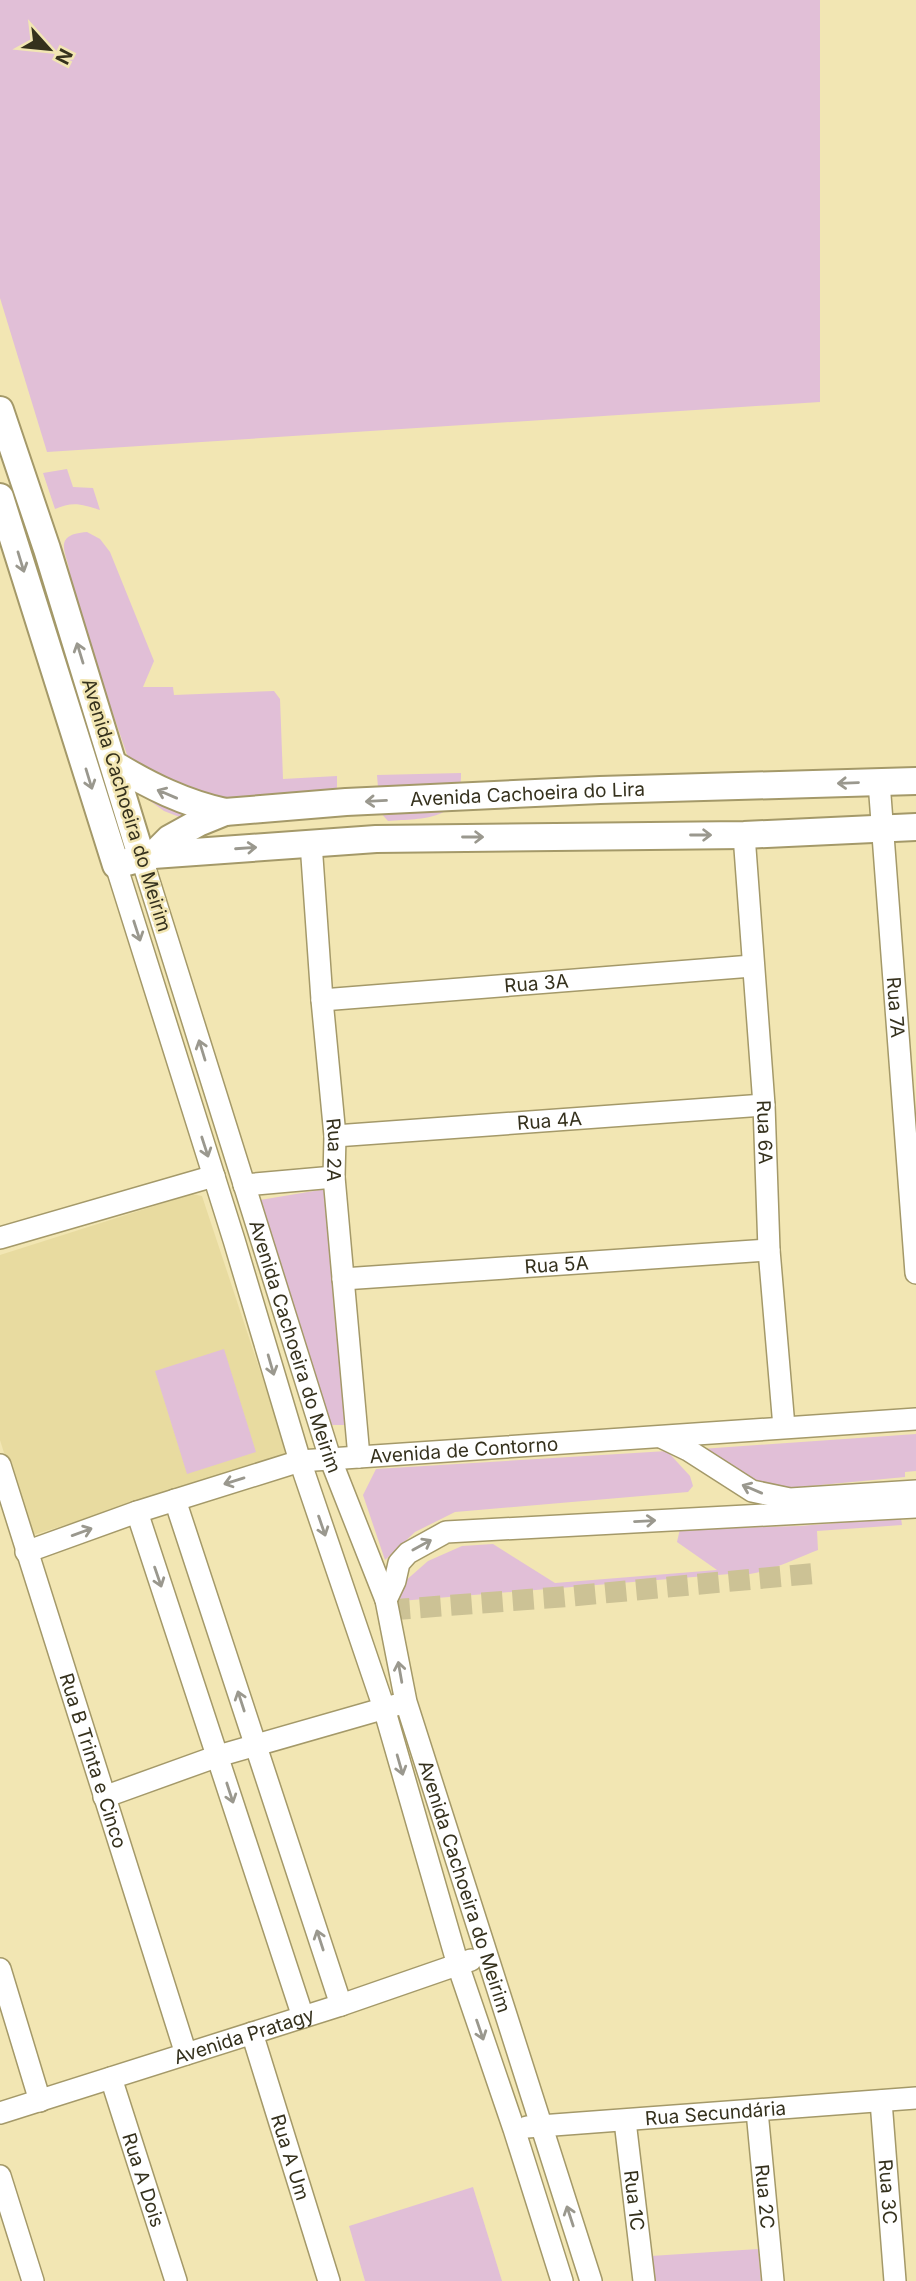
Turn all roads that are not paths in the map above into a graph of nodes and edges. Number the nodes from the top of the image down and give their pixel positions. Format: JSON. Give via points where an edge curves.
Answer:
{"nodes":[{"id":1,"x":0,"y":410,"type":"edge"},
{"id":2,"x":0,"y":497,"type":"edge"},
{"id":3,"x":115,"y":765,"type":"junction"},
{"id":4,"x":916,"y":781,"type":"edge"},
{"id":5,"x":879,"y":782,"type":"junction"},
{"id":6,"x":220,"y":814,"type":"junction"},
{"id":7,"x":916,"y":827,"type":"edge"},
{"id":8,"x":881,"y":828,"type":"junction"},
{"id":9,"x":744,"y":835,"type":"junction"},
{"id":10,"x":311,"y":844,"type":"junction"},
{"id":11,"x":215,"y":851,"type":"junction"},
{"id":12,"x":148,"y":857,"type":"junction"},
{"id":13,"x":116,"y":865,"type":"junction"},
{"id":14,"x":752,"y":966,"type":"junction"},
{"id":15,"x":322,"y":1000,"type":"junction"},
{"id":16,"x":764,"y":1105,"type":"junction"},
{"id":17,"x":335,"y":1136,"type":"junction"},
{"id":18,"x":214,"y":1177,"type":"junction"},
{"id":19,"x":334,"y":1177,"type":"junction"},
{"id":20,"x":244,"y":1185,"type":"junction"},
{"id":21,"x":0,"y":1238,"type":"edge"},
{"id":22,"x":769,"y":1250,"type":"junction"},
{"id":23,"x":916,"y":1273,"type":"edge"},
{"id":24,"x":343,"y":1279,"type":"junction"},
{"id":25,"x":916,"y":1419,"type":"edge"},
{"id":26,"x":784,"y":1427,"type":"junction"},
{"id":27,"x":659,"y":1436,"type":"junction"},
{"id":28,"x":359,"y":1457,"type":"junction"},
{"id":29,"x":330,"y":1458,"type":"junction"},
{"id":30,"x":300,"y":1461,"type":"junction"},
{"id":31,"x":0,"y":1465,"type":"edge"},
{"id":32,"x":916,"y":1491,"type":"edge"},
{"id":33,"x":175,"y":1500,"type":"junction"},
{"id":34,"x":916,"y":1507,"type":"edge"},
{"id":35,"x":137,"y":1512,"type":"junction"},
{"id":36,"x":26,"y":1552,"type":"junction"},
{"id":37,"x":386,"y":1600,"type":"junction"},
{"id":38,"x":406,"y":1702,"type":"junction"},
{"id":39,"x":384,"y":1708,"type":"junction"},
{"id":40,"x":255,"y":1745,"type":"junction"},
{"id":41,"x":219,"y":1756,"type":"junction"},
{"id":42,"x":104,"y":1797,"type":"junction"},
{"id":43,"x":486,"y":1955,"type":"junction"},
{"id":44,"x":458,"y":1965,"type":"junction"},
{"id":45,"x":0,"y":1969,"type":"edge"},
{"id":46,"x":341,"y":2005,"type":"junction"},
{"id":47,"x":303,"y":2017,"type":"junction"},
{"id":48,"x":252,"y":2033,"type":"junction"},
{"id":49,"x":186,"y":2054,"type":"junction"},
{"id":50,"x":111,"y":2078,"type":"junction"},
{"id":51,"x":916,"y":2098,"type":"edge"},
{"id":52,"x":40,"y":2101,"type":"junction"},
{"id":53,"x":881,"y":2101,"type":"junction"},
{"id":54,"x":757,"y":2111,"type":"junction"},
{"id":55,"x":0,"y":2113,"type":"edge"},
{"id":56,"x":625,"y":2120,"type":"junction"},
{"id":57,"x":541,"y":2126,"type":"junction"},
{"id":58,"x":514,"y":2129,"type":"junction"},
{"id":59,"x":0,"y":2176,"type":"edge"},
{"id":60,"x":33,"y":2281,"type":"edge"},
{"id":61,"x":176,"y":2281,"type":"edge"},
{"id":62,"x":329,"y":2281,"type":"edge"},
{"id":63,"x":562,"y":2281,"type":"edge"},
{"id":64,"x":591,"y":2281,"type":"edge"},
{"id":65,"x":644,"y":2281,"type":"edge"},
{"id":66,"x":773,"y":2281,"type":"edge"},
{"id":67,"x":895,"y":2281,"type":"edge"}],
"edges":[{"from":3,"to":1,"type":"main road","name":"Avenida Cachoeira do Meirim","one_way":true},
{"from":2,"to":13,"type":"main road","name":"Avenida Cachoeira do Meirim","one_way":true},
{"from":6,"to":3,"type":"main road","one_way":true,"via":[[157,790]]},
{"from":3,"to":12,"type":"main road","name":"Avenida Cachoeira do Meirim"},
{"from":4,"to":5,"type":"main road","name":"Avenida Cachoeira do Lira"},
{"from":5,"to":6,"type":"main road","name":"Avenida Cachoeira do Lira","one_way":true,"via":[[346,802]]},
{"from":5,"to":8,"type":"street","name":"Rua 7A"},
{"from":6,"to":11,"type":"main road","via":[[211,820],[204,837]]},
{"from":6,"to":12,"type":"main road","name":"Avenida Cachoeira do Lira","via":[[169,839]]},
{"from":7,"to":8,"type":"main road","name":"Avenida Cachoeira do Lira"},
{"from":8,"to":9,"type":"main road","name":"Avenida Cachoeira do Lira"},
{"from":8,"to":23,"type":"street","name":"Rua 7A"},
{"from":10,"to":9,"type":"main road","name":"Avenida Cachoeira do Lira","one_way":true,"via":[[428,838]]},
{"from":9,"to":14,"type":"street","name":"Rua 6A"},
{"from":11,"to":10,"type":"main road","name":"Avenida Cachoeira do Lira","one_way":true},
{"from":10,"to":15,"type":"street","name":"Rua 2A"},
{"from":11,"to":12,"type":"main road","name":"Avenida Cachoeira do Lira"},
{"from":12,"to":13,"type":"main road","name":"Avenida Cachoeira do Lira"},
{"from":20,"to":12,"type":"street","name":"Avenida Cachoeira do Meirim","one_way":true},
{"from":13,"to":18,"type":"street","name":"Avenida Cachoeira do Meirim","one_way":true},
{"from":14,"to":15,"type":"street","name":"Rua 3A"},
{"from":14,"to":16,"type":"street","name":"Rua 6A"},
{"from":15,"to":17,"type":"street","name":"Rua 2A"},
{"from":16,"to":17,"type":"street","name":"Rua 4A"},
{"from":16,"to":22,"type":"street","name":"Rua 6A"},
{"from":17,"to":19,"type":"street","name":"Rua 2A"},
{"from":18,"to":21,"type":"street"},
{"from":18,"to":30,"type":"street","name":"Avenida Cachoeira do Meirim","one_way":true},
{"from":19,"to":20,"type":"street"},
{"from":19,"to":24,"type":"street","name":"Rua 2A"},
{"from":20,"to":29,"type":"street","name":"Avenida Cachoeira do Meirim"},
{"from":22,"to":24,"type":"street","name":"Rua 5A"},
{"from":22,"to":26,"type":"street","name":"Rua 6A"},
{"from":24,"to":28,"type":"street","name":"Rua 2A"},
{"from":25,"to":26,"type":"street","name":"Avenida de Contorno"},
{"from":26,"to":27,"type":"street","name":"Avenida de Contorno"},
{"from":27,"to":28,"type":"street","name":"Avenida de Contorno"},
{"from":32,"to":27,"type":"street","one_way":true,"via":[[790,1499],[752,1491]]},
{"from":28,"to":29,"type":"street","name":"Avenida de Contorno"},
{"from":29,"to":30,"type":"street","name":"Avenida de Contorno"},
{"from":29,"to":37,"type":"street","name":"Avenida Cachoeira do Meirim"},
{"from":30,"to":33,"type":"street","name":"Avenida de Contorno","one_way":true},
{"from":30,"to":39,"type":"street","name":"Avenida Cachoeira do Meirim","one_way":true},
{"from":31,"to":36,"type":"street","name":"Rua B Trinta e Cinco"},
{"from":33,"to":35,"type":"street","name":"Avenida de Contorno"},
{"from":40,"to":33,"type":"street","one_way":true},
{"from":37,"to":34,"type":"street","one_way":true,"via":[[399,1563],[446,1532]]},
{"from":36,"to":35,"type":"street","name":"Avenida de Contorno","one_way":true},
{"from":35,"to":41,"type":"street","one_way":true},
{"from":36,"to":42,"type":"street","name":"Rua B Trinta e Cinco"},
{"from":38,"to":37,"type":"street","name":"Avenida Cachoeira do Meirim","one_way":true},
{"from":38,"to":39,"type":"street"},
{"from":38,"to":43,"type":"street","name":"Avenida Cachoeira do Meirim"},
{"from":39,"to":40,"type":"street"},
{"from":39,"to":44,"type":"street","name":"Avenida Cachoeira do Meirim","one_way":true},
{"from":40,"to":41,"type":"street"},
{"from":46,"to":40,"type":"street","one_way":true},
{"from":41,"to":42,"type":"street"},
{"from":41,"to":47,"type":"street","one_way":true},
{"from":42,"to":49,"type":"street","name":"Rua B Trinta e Cinco"},
{"from":43,"to":44,"type":"street","name":"Avenida Pratagy"},
{"from":43,"to":57,"type":"street","name":"Avenida Cachoeira do Meirim"},
{"from":44,"to":46,"type":"street","name":"Avenida Pratagy"},
{"from":44,"to":58,"type":"street","name":"Avenida Cachoeira do Meirim","one_way":true},
{"from":45,"to":52,"type":"street"},
{"from":46,"to":47,"type":"street","name":"Avenida Pratagy"},
{"from":47,"to":48,"type":"street","name":"Avenida Pratagy"},
{"from":48,"to":49,"type":"street","name":"Avenida Pratagy"},
{"from":48,"to":62,"type":"street","name":"Rua A Um"},
{"from":49,"to":50,"type":"street","name":"Avenida Pratagy"},
{"from":50,"to":52,"type":"street","name":"Avenida Pratagy"},
{"from":50,"to":61,"type":"street","name":"Rua A Dois"},
{"from":51,"to":53,"type":"street","name":"Rua Secundária"},
{"from":52,"to":55,"type":"street","name":"Avenida Pratagy"},
{"from":53,"to":54,"type":"street","name":"Rua Secundária"},
{"from":53,"to":67,"type":"street","name":"Rua 3C"},
{"from":54,"to":56,"type":"street","name":"Rua Secundária"},
{"from":54,"to":66,"type":"street","name":"Rua 2C"},
{"from":56,"to":57,"type":"street","name":"Rua Secundária"},
{"from":56,"to":65,"type":"street","name":"Rua 1C"},
{"from":57,"to":58,"type":"street","name":"Rua Secundária"},
{"from":64,"to":57,"type":"street","name":"Avenida Cachoeira do Meirim","one_way":true},
{"from":58,"to":63,"type":"street","name":"Avenida Cachoeira do Meirim"},
{"from":59,"to":60,"type":"street"}]}
